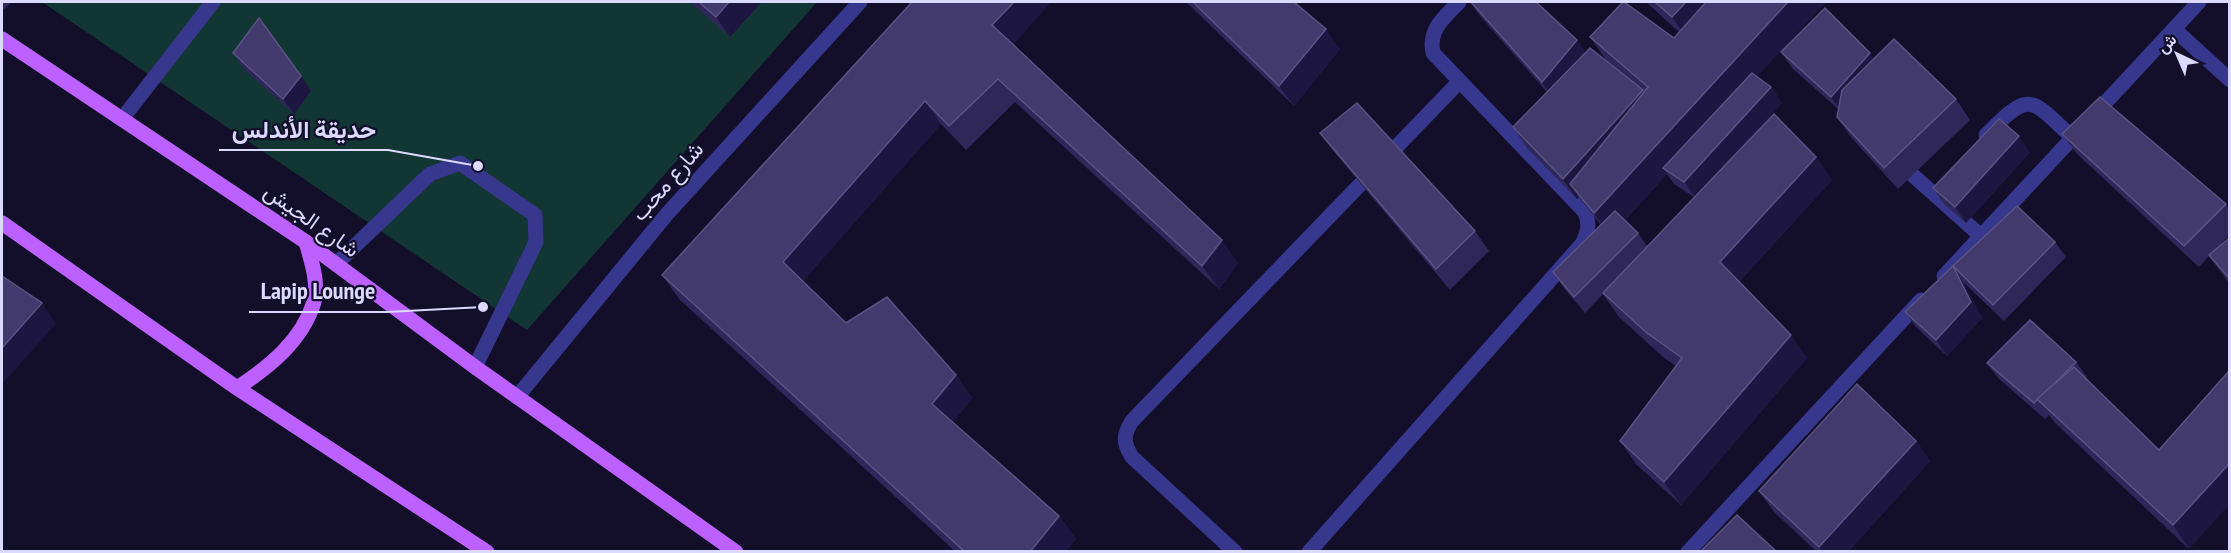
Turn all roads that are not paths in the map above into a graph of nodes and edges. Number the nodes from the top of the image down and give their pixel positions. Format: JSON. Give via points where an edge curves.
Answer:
{"nodes":[{"id":1,"x":213,"y":2,"type":"edge"},
{"id":2,"x":860,"y":2,"type":"edge"},
{"id":3,"x":1459,"y":2,"type":"edge"},
{"id":4,"x":2199,"y":2,"type":"edge"},
{"id":5,"x":2174,"y":29,"type":"junction"},
{"id":6,"x":2,"y":39,"type":"edge"},
{"id":7,"x":2229,"y":80,"type":"edge"},
{"id":8,"x":1459,"y":82,"type":"junction"},
{"id":9,"x":122,"y":119,"type":"junction"},
{"id":10,"x":2073,"y":138,"type":"junction"},
{"id":11,"x":1971,"y":150,"type":"edge"},
{"id":12,"x":1886,"y":152,"type":"edge"},
{"id":13,"x":2,"y":223,"type":"edge"},
{"id":14,"x":1981,"y":236,"type":"junction"},
{"id":15,"x":306,"y":242,"type":"junction"},
{"id":16,"x":336,"y":264,"type":"junction"},
{"id":17,"x":475,"y":367,"type":"junction"},
{"id":18,"x":237,"y":388,"type":"junction"},
{"id":19,"x":517,"y":397,"type":"junction"},
{"id":20,"x":488,"y":552,"type":"edge"},
{"id":21,"x":736,"y":552,"type":"edge"},
{"id":22,"x":1235,"y":552,"type":"edge"},
{"id":23,"x":1309,"y":552,"type":"edge"},
{"id":24,"x":1688,"y":552,"type":"edge"}],
"edges":[{"from":1,"to":9,"type":"street"},
{"from":2,"to":19,"type":"street","name":"شارع محب","via":[[668,214]]},
{"from":3,"to":8,"type":"street","via":[[1434,30],[1431,41],[1433,53]]},
{"from":4,"to":5,"type":"street"},
{"from":5,"to":7,"type":"street"},
{"from":5,"to":10,"type":"street"},
{"from":6,"to":9,"type":"main road","name":"شارع الجيش"},
{"from":8,"to":22,"type":"street","via":[[1132,421],[1125,433],[1125,446],[1132,457]]},
{"from":8,"to":23,"type":"street","via":[[1586,212],[1587,234]]},
{"from":9,"to":15,"type":"main road","name":"شارع الجيش"},
{"from":10,"to":11,"type":"street","via":[[2036,105],[2019,105]]},
{"from":10,"to":14,"type":"street"},
{"from":12,"to":14,"type":"street","via":[[1935,188]]},
{"from":13,"to":18,"type":"main road"},
{"from":14,"to":24,"type":"street"},
{"from":15,"to":16,"type":"main road","name":"شارع الجيش"},
{"from":15,"to":18,"type":"main road","via":[[315,275],[314,301],[297,336],[270,366]]},
{"from":16,"to":17,"type":"main road","name":"شارع الجيش"},
{"from":16,"to":17,"type":"street","via":[[430,174],[460,163],[535,215],[536,242]]},
{"from":17,"to":19,"type":"main road","name":"شارع الجيش"},
{"from":18,"to":20,"type":"main road"},
{"from":19,"to":21,"type":"main road","name":"شارع الجيش"}]}
